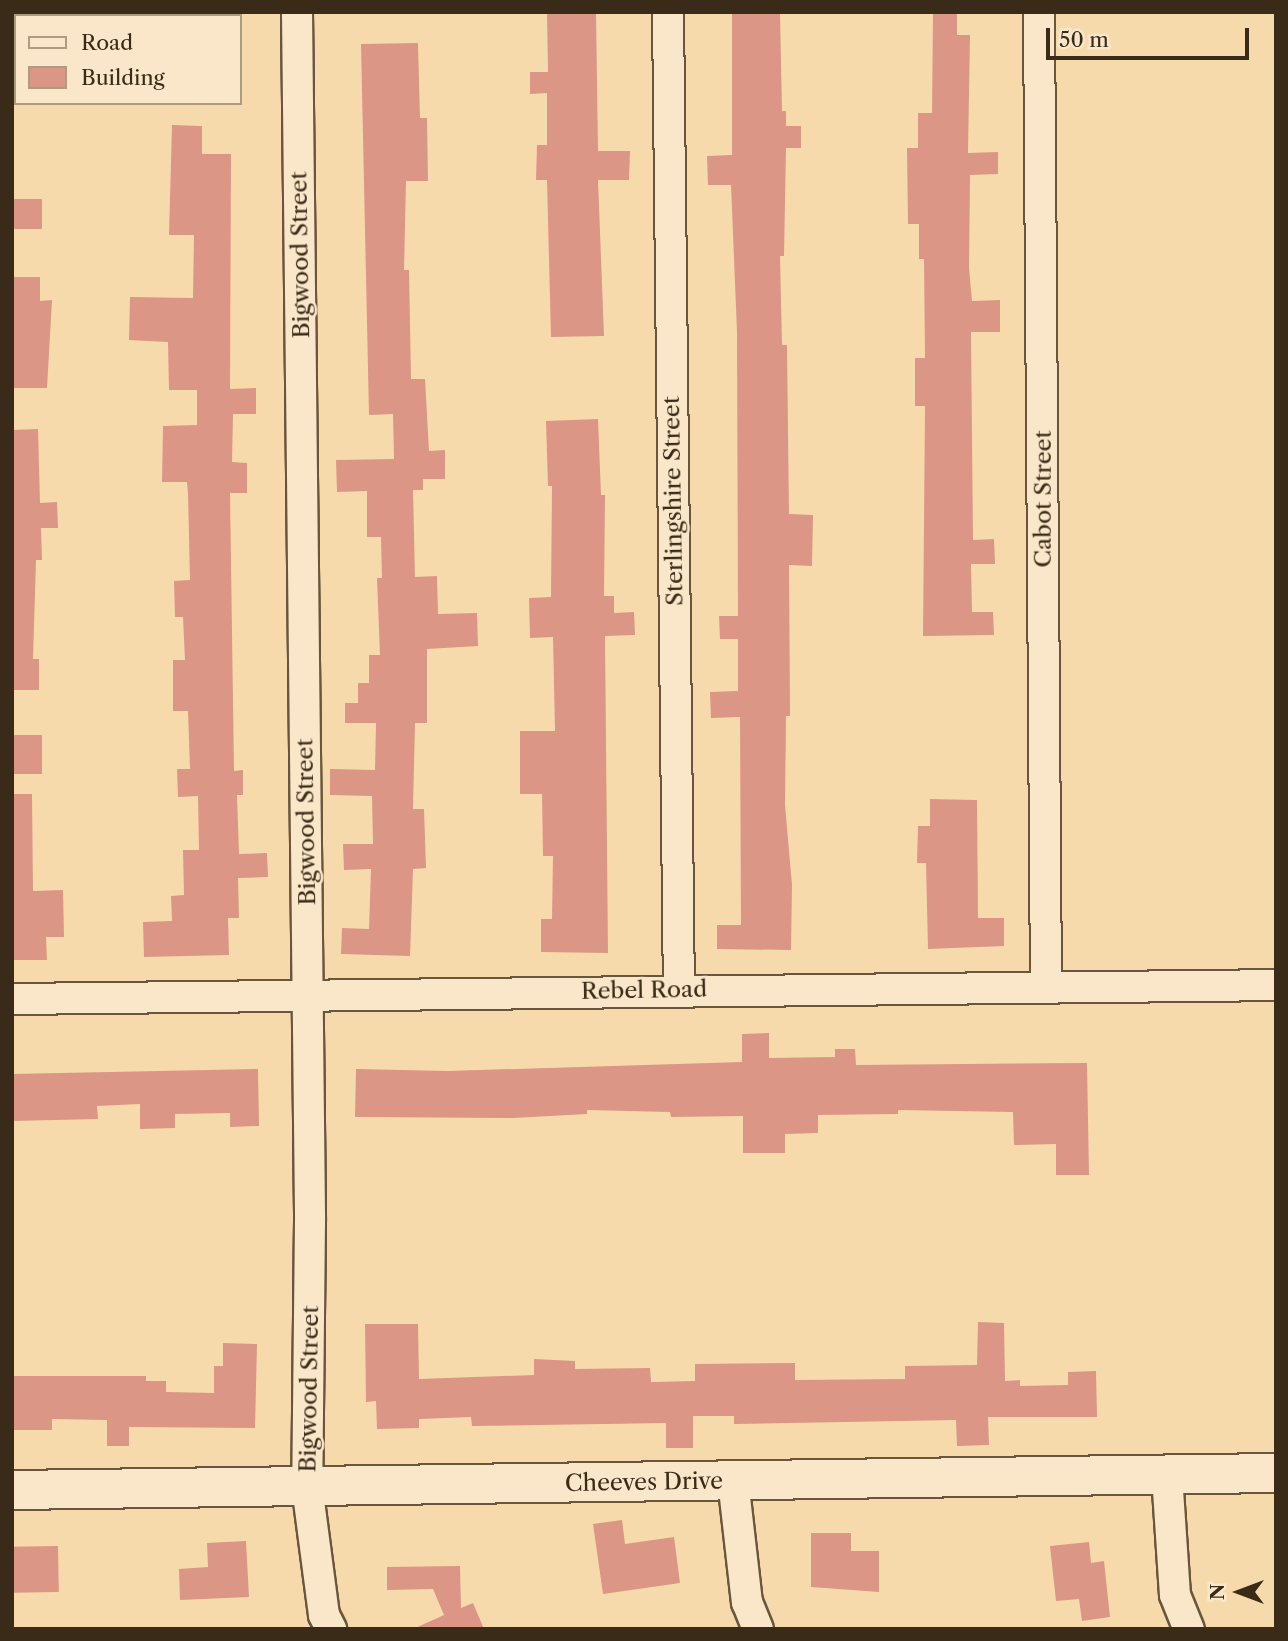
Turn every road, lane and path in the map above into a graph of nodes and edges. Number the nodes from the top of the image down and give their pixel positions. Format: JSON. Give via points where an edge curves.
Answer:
{"nodes":[{"id":1,"x":297,"y":12,"type":"edge"},
{"id":2,"x":667,"y":12,"type":"edge"},
{"id":3,"x":1040,"y":12,"type":"edge"},
{"id":4,"x":1276,"y":985,"type":"edge"},
{"id":5,"x":1046,"y":986,"type":"junction"},
{"id":6,"x":679,"y":990,"type":"junction"},
{"id":7,"x":308,"y":996,"type":"junction"},
{"id":8,"x":12,"y":999,"type":"edge"},
{"id":9,"x":1276,"y":1473,"type":"edge"},
{"id":10,"x":1167,"y":1475,"type":"junction"},
{"id":11,"x":733,"y":1480,"type":"junction"},
{"id":12,"x":307,"y":1486,"type":"junction"},
{"id":13,"x":12,"y":1490,"type":"edge"},
{"id":14,"x":331,"y":1629,"type":"edge"},
{"id":15,"x":758,"y":1629,"type":"edge"},
{"id":16,"x":1189,"y":1629,"type":"edge"}],
"edges":[{"from":1,"to":7,"type":"street","name":"Bigwood Street"},
{"from":2,"to":6,"type":"street","name":"Sterlingshire Street"},
{"from":3,"to":5,"type":"street","name":"Cabot Street"},
{"from":4,"to":5,"type":"street","name":"Rebel Road"},
{"from":5,"to":6,"type":"street","name":"Rebel Road"},
{"from":6,"to":7,"type":"street","name":"Rebel Road"},
{"from":7,"to":8,"type":"street","name":"Rebel Road"},
{"from":7,"to":12,"type":"street","name":"Bigwood Street"},
{"from":9,"to":10,"type":"street","name":"Cheeves Drive"},
{"from":10,"to":11,"type":"street","name":"Cheeves Drive"},
{"from":10,"to":16,"type":"street","via":[[1175,1595]]},
{"from":11,"to":12,"type":"street","name":"Cheeves Drive"},
{"from":11,"to":15,"type":"street","via":[[747,1602]]},
{"from":12,"to":13,"type":"street","name":"Cheeves Drive"},
{"from":12,"to":14,"type":"street","name":"Bigwood Street","via":[[324,1615]]}]}
